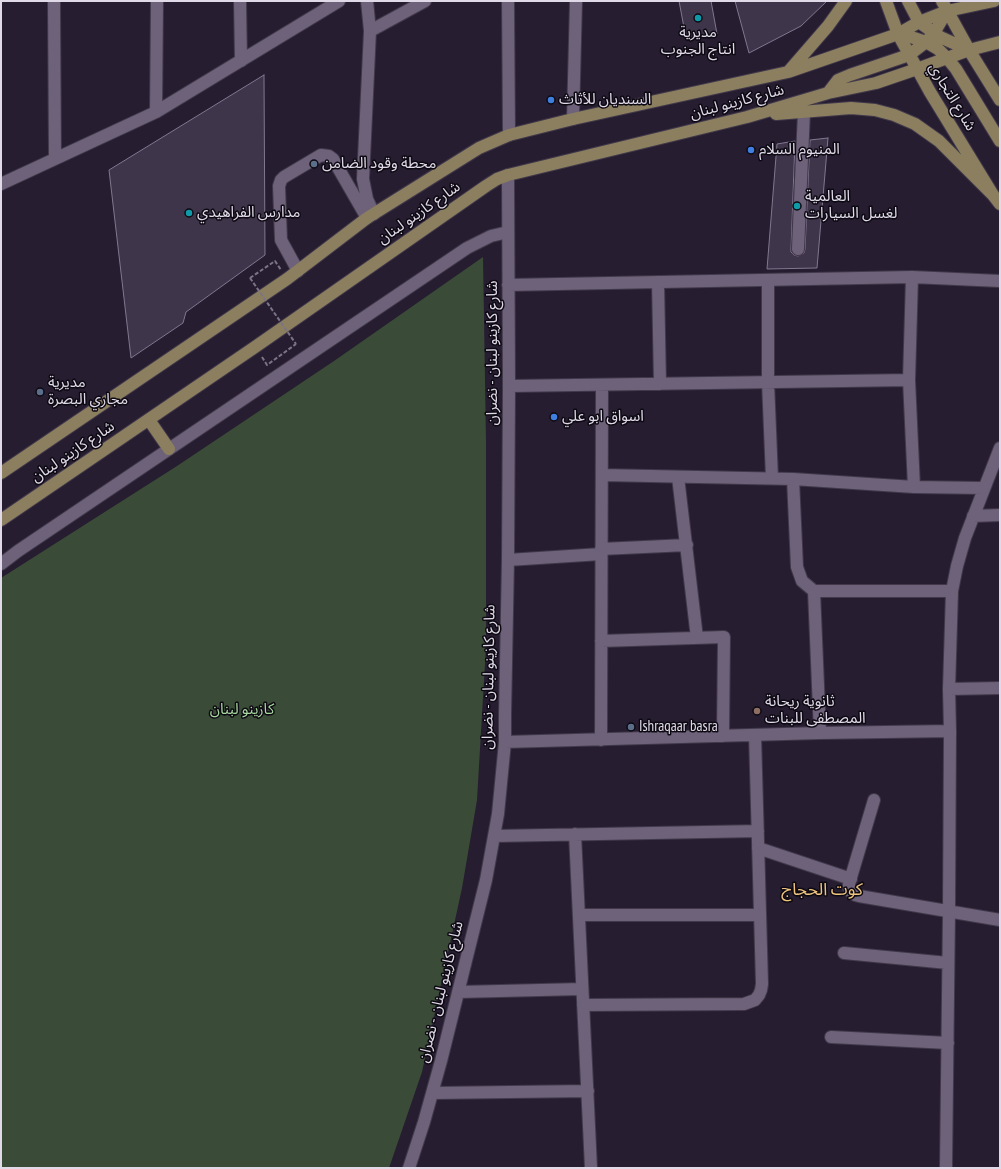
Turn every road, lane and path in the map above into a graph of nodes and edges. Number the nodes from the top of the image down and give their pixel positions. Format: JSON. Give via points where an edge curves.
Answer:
{"nodes":[{"id":1,"x":54,"y":1,"type":"edge"},
{"id":2,"x":157,"y":1,"type":"edge"},
{"id":3,"x":240,"y":1,"type":"edge"},
{"id":4,"x":340,"y":1,"type":"edge"},
{"id":5,"x":367,"y":1,"type":"edge"},
{"id":6,"x":425,"y":1,"type":"edge"},
{"id":7,"x":508,"y":1,"type":"edge"},
{"id":8,"x":576,"y":1,"type":"edge"},
{"id":9,"x":846,"y":1,"type":"edge"},
{"id":10,"x":886,"y":1,"type":"edge"},
{"id":11,"x":908,"y":1,"type":"edge"},
{"id":12,"x":994,"y":1,"type":"edge"},
{"id":13,"x":944,"y":6,"type":"edge"},
{"id":14,"x":919,"y":22,"type":"junction"},
{"id":15,"x":370,"y":30,"type":"junction"},
{"id":16,"x":898,"y":34,"type":"junction"},
{"id":17,"x":930,"y":38,"type":"junction"},
{"id":18,"x":1000,"y":42,"type":"edge"},
{"id":19,"x":969,"y":50,"type":"junction"},
{"id":20,"x":909,"y":55,"type":"junction"},
{"id":21,"x":947,"y":58,"type":"junction"},
{"id":22,"x":241,"y":61,"type":"junction"},
{"id":23,"x":917,"y":69,"type":"junction"},
{"id":24,"x":788,"y":72,"type":"junction"},
{"id":25,"x":828,"y":94,"type":"junction"},
{"id":26,"x":1000,"y":100,"type":"edge"},
{"id":27,"x":156,"y":112,"type":"junction"},
{"id":28,"x":804,"y":112,"type":"junction"},
{"id":29,"x":747,"y":117,"type":"junction"},
{"id":30,"x":573,"y":119,"type":"junction"},
{"id":31,"x":509,"y":134,"type":"junction"},
{"id":32,"x":1000,"y":141,"type":"edge"},
{"id":33,"x":55,"y":158,"type":"junction"},
{"id":34,"x":508,"y":175,"type":"junction"},
{"id":35,"x":1,"y":184,"type":"edge"},
{"id":36,"x":997,"y":199,"type":"edge"},
{"id":37,"x":371,"y":216,"type":"junction"},
{"id":38,"x":508,"y":232,"type":"junction"},
{"id":39,"x":798,"y":249,"type":"dead end"},
{"id":40,"x":275,"y":261,"type":"dead end"},
{"id":41,"x":298,"y":271,"type":"junction"},
{"id":42,"x":912,"y":277,"type":"junction"},
{"id":43,"x":768,"y":280,"type":"junction"},
{"id":44,"x":1000,"y":281,"type":"edge"},
{"id":45,"x":658,"y":282,"type":"junction"},
{"id":46,"x":508,"y":285,"type":"junction"},
{"id":47,"x":267,"y":365,"type":"dead end"},
{"id":48,"x":909,"y":380,"type":"junction"},
{"id":49,"x":768,"y":382,"type":"junction"},
{"id":50,"x":660,"y":384,"type":"junction"},
{"id":51,"x":602,"y":385,"type":"junction"},
{"id":52,"x":509,"y":386,"type":"junction"},
{"id":53,"x":149,"y":420,"type":"junction"},
{"id":54,"x":1000,"y":448,"type":"edge"},
{"id":55,"x":169,"y":449,"type":"junction"},
{"id":56,"x":1,"y":473,"type":"edge"},
{"id":57,"x":602,"y":475,"type":"junction"},
{"id":58,"x":678,"y":476,"type":"junction"},
{"id":59,"x":772,"y":478,"type":"junction"},
{"id":60,"x":793,"y":479,"type":"junction"},
{"id":61,"x":914,"y":487,"type":"junction"},
{"id":62,"x":984,"y":488,"type":"junction"},
{"id":63,"x":1000,"y":515,"type":"edge"},
{"id":64,"x":973,"y":516,"type":"junction"},
{"id":65,"x":1,"y":520,"type":"edge"},
{"id":66,"x":686,"y":545,"type":"junction"},
{"id":67,"x":601,"y":552,"type":"junction"},
{"id":68,"x":508,"y":560,"type":"junction"},
{"id":69,"x":1,"y":564,"type":"edge"},
{"id":70,"x":814,"y":591,"type":"junction"},
{"id":71,"x":952,"y":591,"type":"junction"},
{"id":72,"x":697,"y":638,"type":"junction"},
{"id":73,"x":601,"y":642,"type":"junction"},
{"id":74,"x":1000,"y":688,"type":"edge"},
{"id":75,"x":949,"y":689,"type":"junction"},
{"id":76,"x":950,"y":731,"type":"junction"},
{"id":77,"x":820,"y":733,"type":"junction"},
{"id":78,"x":756,"y":735,"type":"junction"},
{"id":79,"x":723,"y":736,"type":"junction"},
{"id":80,"x":601,"y":740,"type":"junction"},
{"id":81,"x":505,"y":742,"type":"junction"},
{"id":82,"x":874,"y":800,"type":"dead end"},
{"id":83,"x":758,"y":831,"type":"junction"},
{"id":84,"x":575,"y":834,"type":"junction"},
{"id":85,"x":494,"y":836,"type":"junction"},
{"id":86,"x":758,"y":848,"type":"junction"},
{"id":87,"x":851,"y":879,"type":"junction"},
{"id":88,"x":949,"y":911,"type":"junction"},
{"id":89,"x":579,"y":915,"type":"junction"},
{"id":90,"x":760,"y":915,"type":"junction"},
{"id":91,"x":1000,"y":920,"type":"edge"},
{"id":92,"x":844,"y":952,"type":"dead end"},
{"id":93,"x":948,"y":964,"type":"junction"},
{"id":94,"x":582,"y":990,"type":"junction"},
{"id":95,"x":458,"y":992,"type":"junction"},
{"id":96,"x":583,"y":1005,"type":"junction"},
{"id":97,"x":831,"y":1037,"type":"dead end"},
{"id":98,"x":948,"y":1043,"type":"junction"},
{"id":99,"x":588,"y":1091,"type":"junction"},
{"id":100,"x":432,"y":1093,"type":"junction"},
{"id":101,"x":409,"y":1168,"type":"edge"},
{"id":102,"x":591,"y":1168,"type":"edge"},
{"id":103,"x":946,"y":1168,"type":"edge"}],
"edges":[{"from":1,"to":33,"type":"street"},
{"from":2,"to":27,"type":"street"},
{"from":3,"to":22,"type":"street"},
{"from":4,"to":22,"type":"street"},
{"from":5,"to":15,"type":"street"},
{"from":6,"to":15,"type":"street"},
{"from":7,"to":31,"type":"street"},
{"from":8,"to":30,"type":"street"},
{"from":9,"to":24,"type":"main road"},
{"from":10,"to":16,"type":"main road","name":"شارع التجاري"},
{"from":11,"to":14,"type":"main road"},
{"from":12,"to":13,"type":"main road","name":"شارع كازينو لبنان"},
{"from":13,"to":14,"type":"main road","name":"شارع كازينو لبنان"},
{"from":13,"to":17,"type":"main road"},
{"from":13,"to":19,"type":"main road"},
{"from":14,"to":16,"type":"main road","name":"شارع كازينو لبنان"},
{"from":14,"to":17,"type":"main road"},
{"from":15,"to":37,"type":"street","via":[[363,179]]},
{"from":16,"to":17,"type":"main road"},
{"from":16,"to":20,"type":"main road","name":"شارع التجاري"},
{"from":16,"to":24,"type":"main road","name":"شارع كازينو لبنان"},
{"from":17,"to":19,"type":"main road","via":[[951,42]]},
{"from":17,"to":20,"type":"main road"},
{"from":17,"to":21,"type":"main road"},
{"from":18,"to":19,"type":"main road","name":"شارع كازينو لبنان"},
{"from":19,"to":21,"type":"main road","name":"شارع كازينو لبنان"},
{"from":19,"to":26,"type":"main road"},
{"from":20,"to":23,"type":"main road","name":"شارع التجاري"},
{"from":20,"to":25,"type":"main road","via":[[838,80]]},
{"from":21,"to":23,"type":"main road","name":"شارع كازينو لبنان"},
{"from":21,"to":32,"type":"main road"},
{"from":22,"to":27,"type":"street"},
{"from":23,"to":25,"type":"main road","name":"شارع كازينو لبنان"},
{"from":23,"to":36,"type":"main road","name":"شارع التجاري"},
{"from":24,"to":30,"type":"main road","name":"شارع كازينو لبنان"},
{"from":25,"to":29,"type":"main road","name":"شارع كازينو لبنان"},
{"from":27,"to":33,"type":"street"},
{"from":28,"to":29,"type":"main road"},
{"from":28,"to":36,"type":"main road","via":[[858,108],[884,112],[903,119],[939,141]]},
{"from":28,"to":39,"type":"street"},
{"from":29,"to":34,"type":"main road","name":"شارع كازينو لبنان"},
{"from":30,"to":31,"type":"main road","name":"شارع كازينو لبنان"},
{"from":31,"to":37,"type":"main road","name":"شارع كازينو لبنان","via":[[474,151]]},
{"from":33,"to":35,"type":"street"},
{"from":34,"to":38,"type":"street","name":"شارع كازينو لبنان - نضران"},
{"from":34,"to":53,"type":"main road","name":"شارع كازينو لبنان","via":[[486,186]]},
{"from":37,"to":41,"type":"main road","name":"شارع كازينو لبنان"},
{"from":37,"to":41,"type":"street","via":[[329,156],[321,154],[284,177],[279,186],[281,240]]},
{"from":38,"to":46,"type":"street","name":"شارع كازينو لبنان - نضران"},
{"from":38,"to":55,"type":"street","via":[[487,238],[467,248]]},
{"from":40,"to":47,"type":"path","bridge":true,"via":[[250,278],[296,344]]},
{"from":41,"to":56,"type":"main road","name":"شارع كازينو لبنان"},
{"from":42,"to":43,"type":"street"},
{"from":42,"to":44,"type":"street"},
{"from":42,"to":48,"type":"street"},
{"from":43,"to":45,"type":"street"},
{"from":43,"to":49,"type":"street"},
{"from":45,"to":46,"type":"street"},
{"from":45,"to":50,"type":"street"},
{"from":46,"to":52,"type":"street","name":"شارع كازينو لبنان - نضران"},
{"from":48,"to":49,"type":"street"},
{"from":48,"to":61,"type":"street"},
{"from":49,"to":50,"type":"street"},
{"from":49,"to":59,"type":"street"},
{"from":50,"to":51,"type":"street"},
{"from":51,"to":52,"type":"street"},
{"from":51,"to":57,"type":"street"},
{"from":52,"to":68,"type":"street","name":"شارع كازينو لبنان - نضران"},
{"from":53,"to":55,"type":"main road"},
{"from":53,"to":65,"type":"main road","name":"شارع كازينو لبنان"},
{"from":54,"to":62,"type":"street"},
{"from":55,"to":69,"type":"street"},
{"from":57,"to":58,"type":"street"},
{"from":57,"to":67,"type":"street"},
{"from":58,"to":59,"type":"street"},
{"from":58,"to":66,"type":"street"},
{"from":59,"to":60,"type":"street"},
{"from":60,"to":61,"type":"street"},
{"from":60,"to":70,"type":"street","via":[[797,567],[802,581]]},
{"from":61,"to":62,"type":"street"},
{"from":62,"to":64,"type":"street"},
{"from":63,"to":64,"type":"street"},
{"from":64,"to":71,"type":"street"},
{"from":66,"to":67,"type":"street"},
{"from":66,"to":72,"type":"street"},
{"from":67,"to":68,"type":"street"},
{"from":67,"to":73,"type":"street"},
{"from":68,"to":81,"type":"street","name":"شارع كازينو لبنان - نضران"},
{"from":70,"to":71,"type":"street"},
{"from":70,"to":77,"type":"street"},
{"from":71,"to":75,"type":"street"},
{"from":72,"to":73,"type":"street"},
{"from":72,"to":79,"type":"street","via":[[724,637]]},
{"from":73,"to":80,"type":"street"},
{"from":74,"to":75,"type":"street"},
{"from":75,"to":76,"type":"street"},
{"from":76,"to":77,"type":"street"},
{"from":76,"to":88,"type":"street"},
{"from":77,"to":78,"type":"street"},
{"from":78,"to":79,"type":"street"},
{"from":78,"to":83,"type":"street"},
{"from":79,"to":80,"type":"street"},
{"from":80,"to":81,"type":"street"},
{"from":81,"to":85,"type":"street","name":"شارع كازينو لبنان - نضران"},
{"from":82,"to":87,"type":"street"},
{"from":83,"to":84,"type":"street"},
{"from":83,"to":86,"type":"street"},
{"from":84,"to":85,"type":"street"},
{"from":84,"to":89,"type":"street"},
{"from":85,"to":95,"type":"street","name":"شارع كازينو لبنان - نضران","via":[[486,880]]},
{"from":86,"to":87,"type":"street"},
{"from":86,"to":90,"type":"street"},
{"from":87,"to":88,"type":"street","via":[[849,888],[855,895]]},
{"from":88,"to":91,"type":"street"},
{"from":88,"to":93,"type":"street"},
{"from":89,"to":90,"type":"street"},
{"from":89,"to":94,"type":"street"},
{"from":90,"to":96,"type":"street","via":[[761,990],[755,1000],[744,1004]]},
{"from":92,"to":93,"type":"street"},
{"from":93,"to":98,"type":"street"},
{"from":94,"to":95,"type":"street"},
{"from":94,"to":96,"type":"street"},
{"from":95,"to":100,"type":"street","name":"شارع كازينو لبنان - نضران"},
{"from":96,"to":99,"type":"street"},
{"from":97,"to":98,"type":"street"},
{"from":98,"to":103,"type":"street"},
{"from":99,"to":100,"type":"street"},
{"from":99,"to":102,"type":"street"},
{"from":100,"to":101,"type":"street","name":"شارع كازينو لبنان - نضران"}]}
